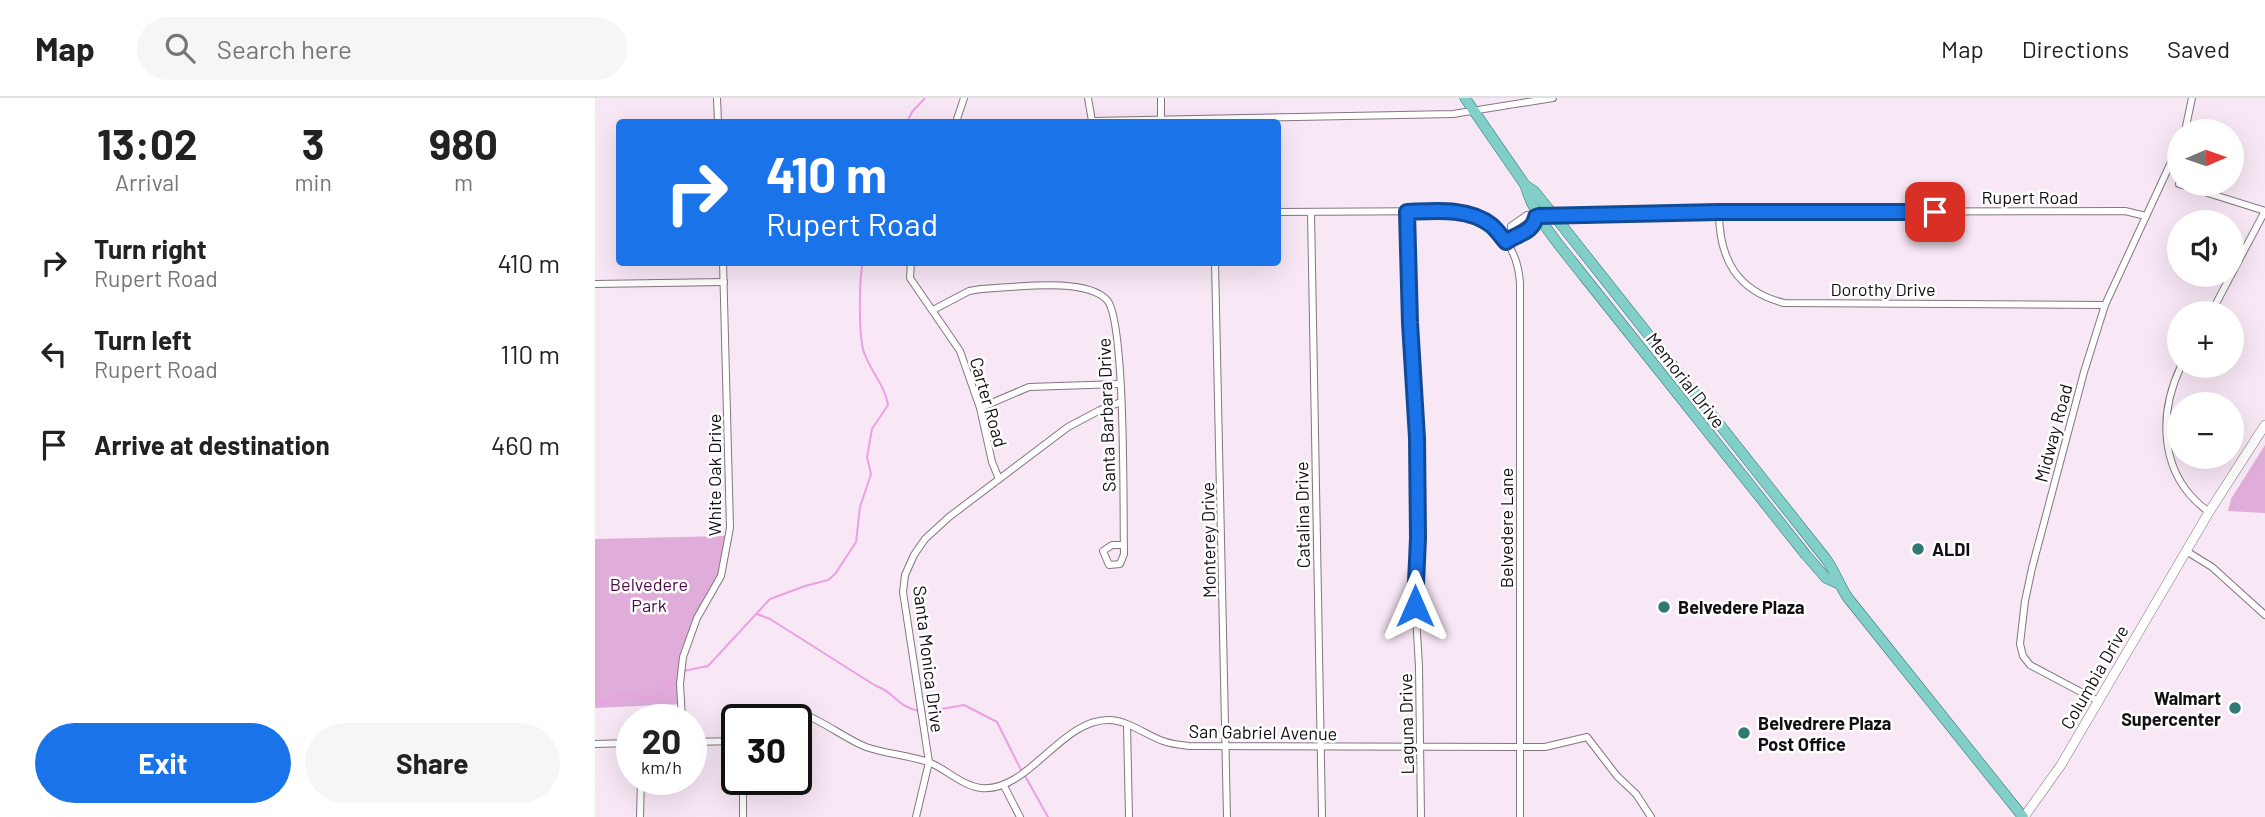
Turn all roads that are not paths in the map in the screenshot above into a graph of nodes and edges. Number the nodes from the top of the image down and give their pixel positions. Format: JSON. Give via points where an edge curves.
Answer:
{"nodes":[{"id":1,"x":717,"y":98,"type":"edge"},
{"id":2,"x":964,"y":98,"type":"edge"},
{"id":3,"x":1088,"y":98,"type":"edge"},
{"id":4,"x":1161,"y":98,"type":"edge"},
{"id":5,"x":1465,"y":98,"type":"edge"},
{"id":6,"x":1553,"y":98,"type":"edge"},
{"id":7,"x":2192,"y":98,"type":"edge"},
{"id":8,"x":1474,"y":113,"type":"junction"},
{"id":9,"x":718,"y":119,"type":"edge"},
{"id":10,"x":957,"y":119,"type":"edge"},
{"id":11,"x":1091,"y":119,"type":"edge"},
{"id":12,"x":1161,"y":119,"type":"edge"},
{"id":13,"x":1239,"y":119,"type":"edge"},
{"id":14,"x":2188,"y":119,"type":"edge"},
{"id":15,"x":2167,"y":172,"type":"edge"},
{"id":16,"x":2164,"y":179,"type":"junction"},
{"id":17,"x":2167,"y":180,"type":"edge"},
{"id":18,"x":1525,"y":185,"type":"junction"},
{"id":19,"x":2217,"y":196,"type":"edge"},
{"id":20,"x":1281,"y":212,"type":"edge"},
{"id":21,"x":1311,"y":212,"type":"junction"},
{"id":22,"x":1407,"y":212,"type":"junction"},
{"id":23,"x":1719,"y":212,"type":"junction"},
{"id":24,"x":1553,"y":215,"type":"junction"},
{"id":25,"x":1538,"y":216,"type":"junction"},
{"id":26,"x":2146,"y":216,"type":"junction"},
{"id":27,"x":1509,"y":240,"type":"junction"},
{"id":28,"x":723,"y":266,"type":"edge"},
{"id":29,"x":911,"y":266,"type":"edge"},
{"id":30,"x":1215,"y":266,"type":"edge"},
{"id":31,"x":724,"y":282,"type":"junction"},
{"id":32,"x":595,"y":284,"type":"edge"},
{"id":33,"x":2217,"y":301,"type":"edge"},
{"id":34,"x":2105,"y":305,"type":"junction"},
{"id":35,"x":933,"y":310,"type":"junction"},
{"id":36,"x":2176,"y":378,"type":"edge"},
{"id":37,"x":1119,"y":384,"type":"junction"},
{"id":38,"x":1121,"y":402,"type":"junction"},
{"id":39,"x":980,"y":408,"type":"junction"},
{"id":40,"x":2264,"y":427,"type":"edge"},
{"id":41,"x":999,"y":479,"type":"junction"},
{"id":42,"x":2209,"y":512,"type":"junction"},
{"id":43,"x":1124,"y":545,"type":"dead end"},
{"id":44,"x":2186,"y":551,"type":"junction"},
{"id":45,"x":1837,"y":583,"type":"junction"},
{"id":46,"x":2265,"y":615,"type":"edge"},
{"id":47,"x":2098,"y":701,"type":"junction"},
{"id":48,"x":682,"y":704,"type":"edge"},
{"id":49,"x":812,"y":718,"type":"edge"},
{"id":50,"x":1127,"y":725,"type":"junction"},
{"id":51,"x":616,"y":743,"type":"edge"},
{"id":52,"x":595,"y":744,"type":"edge"},
{"id":53,"x":1226,"y":746,"type":"junction"},
{"id":54,"x":1320,"y":747,"type":"junction"},
{"id":55,"x":1420,"y":747,"type":"junction"},
{"id":56,"x":1520,"y":747,"type":"junction"},
{"id":57,"x":929,"y":762,"type":"junction"},
{"id":58,"x":1004,"y":786,"type":"junction"},
{"id":59,"x":641,"y":795,"type":"edge"},
{"id":60,"x":743,"y":795,"type":"edge"},
{"id":61,"x":640,"y":817,"type":"edge"},
{"id":62,"x":743,"y":817,"type":"edge"},
{"id":63,"x":916,"y":817,"type":"edge"},
{"id":64,"x":1020,"y":817,"type":"edge"},
{"id":65,"x":1129,"y":817,"type":"edge"},
{"id":66,"x":1227,"y":817,"type":"edge"},
{"id":67,"x":1322,"y":817,"type":"edge"},
{"id":68,"x":1421,"y":817,"type":"edge"},
{"id":69,"x":1520,"y":817,"type":"edge"},
{"id":70,"x":1651,"y":817,"type":"edge"},
{"id":71,"x":2023,"y":817,"type":"edge"}],
"edges":[{"from":1,"to":9,"type":"street"},
{"from":2,"to":10,"type":"street"},
{"from":3,"to":11,"type":"street"},
{"from":4,"to":12,"type":"street"},
{"from":5,"to":8,"type":"main road","name":"Memorial Drive"},
{"from":6,"to":8,"type":"street"},
{"from":7,"to":14,"type":"street"},
{"from":8,"to":13,"type":"street"},
{"from":8,"to":18,"type":"main road","name":"Memorial Drive"},
{"from":15,"to":16,"type":"street","name":"Midway Road"},
{"from":16,"to":17,"type":"street"},
{"from":16,"to":26,"type":"street","name":"Midway Road"},
{"from":18,"to":24,"type":"main road","name":"Memorial Drive"},
{"from":18,"to":25,"type":"main road","name":"Memorial Drive"},
{"from":19,"to":33,"type":"street","via":[[2265,211]]},
{"from":20,"to":21,"type":"street"},
{"from":21,"to":22,"type":"street"},
{"from":21,"to":54,"type":"street","name":"Catalina Drive"},
{"from":22,"to":27,"type":"street","via":[[1473,215]]},
{"from":22,"to":55,"type":"street","name":"Laguna Drive","via":[[1417,438]]},
{"from":23,"to":24,"type":"street","name":"Rupert Road"},
{"from":23,"to":26,"type":"street","name":"Rupert Road","via":[[2125,211]]},
{"from":23,"to":34,"type":"street","name":"Dorothy Drive","via":[[1724,250],[1741,281],[1784,303]]},
{"from":24,"to":25,"type":"street","name":"Rupert Road"},
{"from":24,"to":45,"type":"main road","name":"Memorial Drive","via":[[1826,559]]},
{"from":25,"to":27,"type":"street","via":[[1532,226]]},
{"from":25,"to":27,"type":"street","name":"Rupert Road","via":[[1527,215],[1511,226]]},
{"from":25,"to":45,"type":"main road","name":"Memorial Drive","via":[[1753,491],[1826,578]]},
{"from":26,"to":34,"type":"street","name":"Midway Road"},
{"from":27,"to":56,"type":"street","name":"Belvedere Lane","via":[[1520,283]]},
{"from":28,"to":31,"type":"street","name":"White Oak Drive"},
{"from":29,"to":35,"type":"street","name":"Carter Road","via":[[910,278]]},
{"from":30,"to":53,"type":"street","name":"Monterey Drive"},
{"from":31,"to":32,"type":"street"},
{"from":31,"to":48,"type":"street","name":"White Oak Drive","via":[[730,528],[721,576],[693,626],[683,657]]},
{"from":34,"to":47,"type":"street","name":"Midway Road","via":[[2032,568],[2020,644],[2030,665]]},
{"from":35,"to":37,"type":"street","name":"Santa Barbara Drive","via":[[981,289],[1064,285],[1094,292],[1107,299],[1114,313]]},
{"from":35,"to":39,"type":"street","name":"Carter Road","via":[[960,351]]},
{"from":36,"to":42,"type":"street","via":[[2167,424],[2171,465]]},
{"from":37,"to":38,"type":"street","name":"Santa Barbara Drive"},
{"from":37,"to":39,"type":"street","via":[[1029,387]]},
{"from":38,"to":41,"type":"street","name":"Santa Monica Drive","via":[[1068,427]]},
{"from":38,"to":43,"type":"street","name":"Santa Barbara Drive"},
{"from":39,"to":41,"type":"street","name":"Carter Road"},
{"from":40,"to":42,"type":"main road","name":"Columbia Drive"},
{"from":41,"to":57,"type":"street","name":"Santa Monica Drive","via":[[925,539],[905,575],[907,625]]},
{"from":42,"to":44,"type":"main road","name":"Columbia Drive"},
{"from":44,"to":46,"type":"street","via":[[2212,567]]},
{"from":44,"to":47,"type":"main road","name":"Columbia Drive"},
{"from":45,"to":71,"type":"main road","name":"Memorial Drive"},
{"from":47,"to":71,"type":"main road","name":"Columbia Drive","via":[[2061,765]]},
{"from":49,"to":57,"type":"street","via":[[861,745]]},
{"from":50,"to":53,"type":"street","name":"San Gabriel Avenue","via":[[1164,741]]},
{"from":50,"to":58,"type":"street","name":"San Gabriel Avenue","via":[[1108,719],[1090,723]]},
{"from":50,"to":65,"type":"street"},
{"from":51,"to":52,"type":"street"},
{"from":53,"to":54,"type":"street","name":"San Gabriel Avenue"},
{"from":53,"to":66,"type":"street","name":"Monterey Drive"},
{"from":54,"to":55,"type":"street","name":"San Gabriel Avenue"},
{"from":54,"to":67,"type":"street","name":"Catalina Drive"},
{"from":55,"to":56,"type":"street","name":"San Gabriel Avenue"},
{"from":55,"to":68,"type":"street","name":"Laguna Drive"},
{"from":56,"to":69,"type":"street","name":"Belvedere Lane"},
{"from":56,"to":70,"type":"street","name":"San Gabriel Avenue","via":[[1545,747],[1587,737]]},
{"from":57,"to":58,"type":"street","via":[[979,788]]},
{"from":57,"to":63,"type":"street","name":"Santa Monica Drive"},
{"from":58,"to":64,"type":"street"},
{"from":59,"to":61,"type":"street"},
{"from":60,"to":62,"type":"street"}]}
